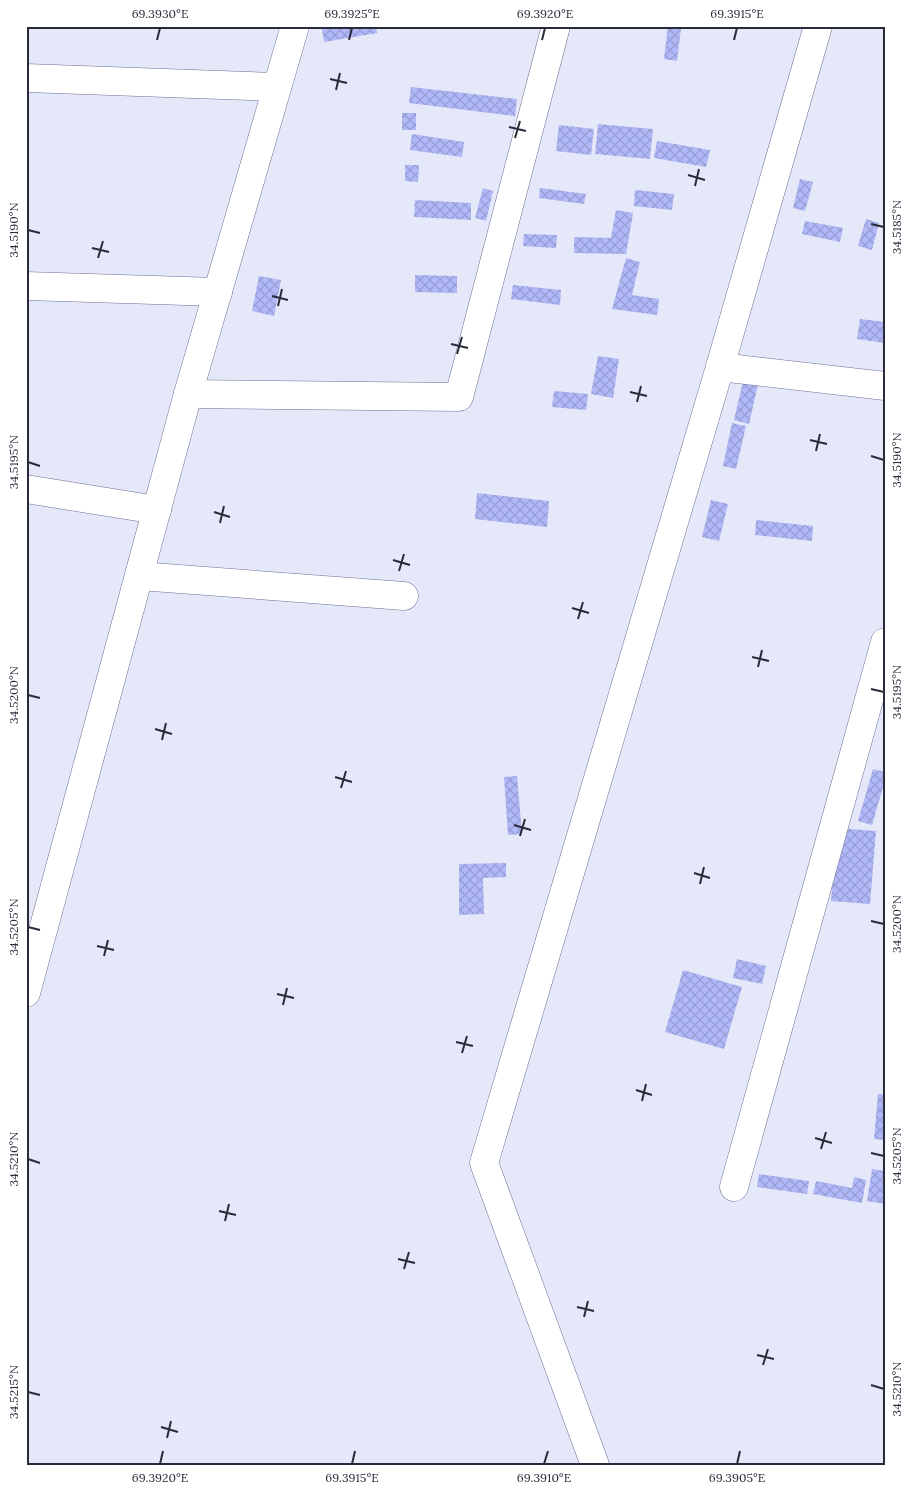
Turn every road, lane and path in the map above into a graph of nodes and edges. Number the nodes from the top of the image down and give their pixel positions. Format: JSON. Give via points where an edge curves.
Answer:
{"nodes":[{"id":1,"x":295,"y":26,"type":"edge"},
{"id":2,"x":556,"y":26,"type":"edge"},
{"id":3,"x":818,"y":26,"type":"edge"},
{"id":4,"x":26,"y":78,"type":"edge"},
{"id":5,"x":277,"y":87,"type":"junction"},
{"id":6,"x":26,"y":286,"type":"edge"},
{"id":7,"x":218,"y":292,"type":"junction"},
{"id":8,"x":720,"y":367,"type":"junction"},
{"id":9,"x":885,"y":386,"type":"edge"},
{"id":10,"x":188,"y":394,"type":"junction"},
{"id":11,"x":26,"y":490,"type":"edge"},
{"id":12,"x":157,"y":510,"type":"junction"},
{"id":13,"x":139,"y":576,"type":"junction"},
{"id":14,"x":404,"y":596,"type":"dead end"},
{"id":15,"x":885,"y":642,"type":"edge"},
{"id":16,"x":26,"y":992,"type":"edge"},
{"id":17,"x":734,"y":1187,"type":"dead end"},
{"id":18,"x":595,"y":1465,"type":"edge"}],
"edges":[{"from":1,"to":5,"type":"street"},
{"from":2,"to":10,"type":"street","via":[[459,397]]},
{"from":3,"to":8,"type":"street"},
{"from":4,"to":5,"type":"street"},
{"from":5,"to":7,"type":"street"},
{"from":6,"to":7,"type":"street"},
{"from":7,"to":10,"type":"street"},
{"from":8,"to":9,"type":"street"},
{"from":8,"to":18,"type":"street","via":[[484,1163]]},
{"from":10,"to":12,"type":"street"},
{"from":11,"to":12,"type":"street"},
{"from":12,"to":13,"type":"street"},
{"from":13,"to":14,"type":"street"},
{"from":13,"to":16,"type":"street"},
{"from":15,"to":17,"type":"street"}]}
